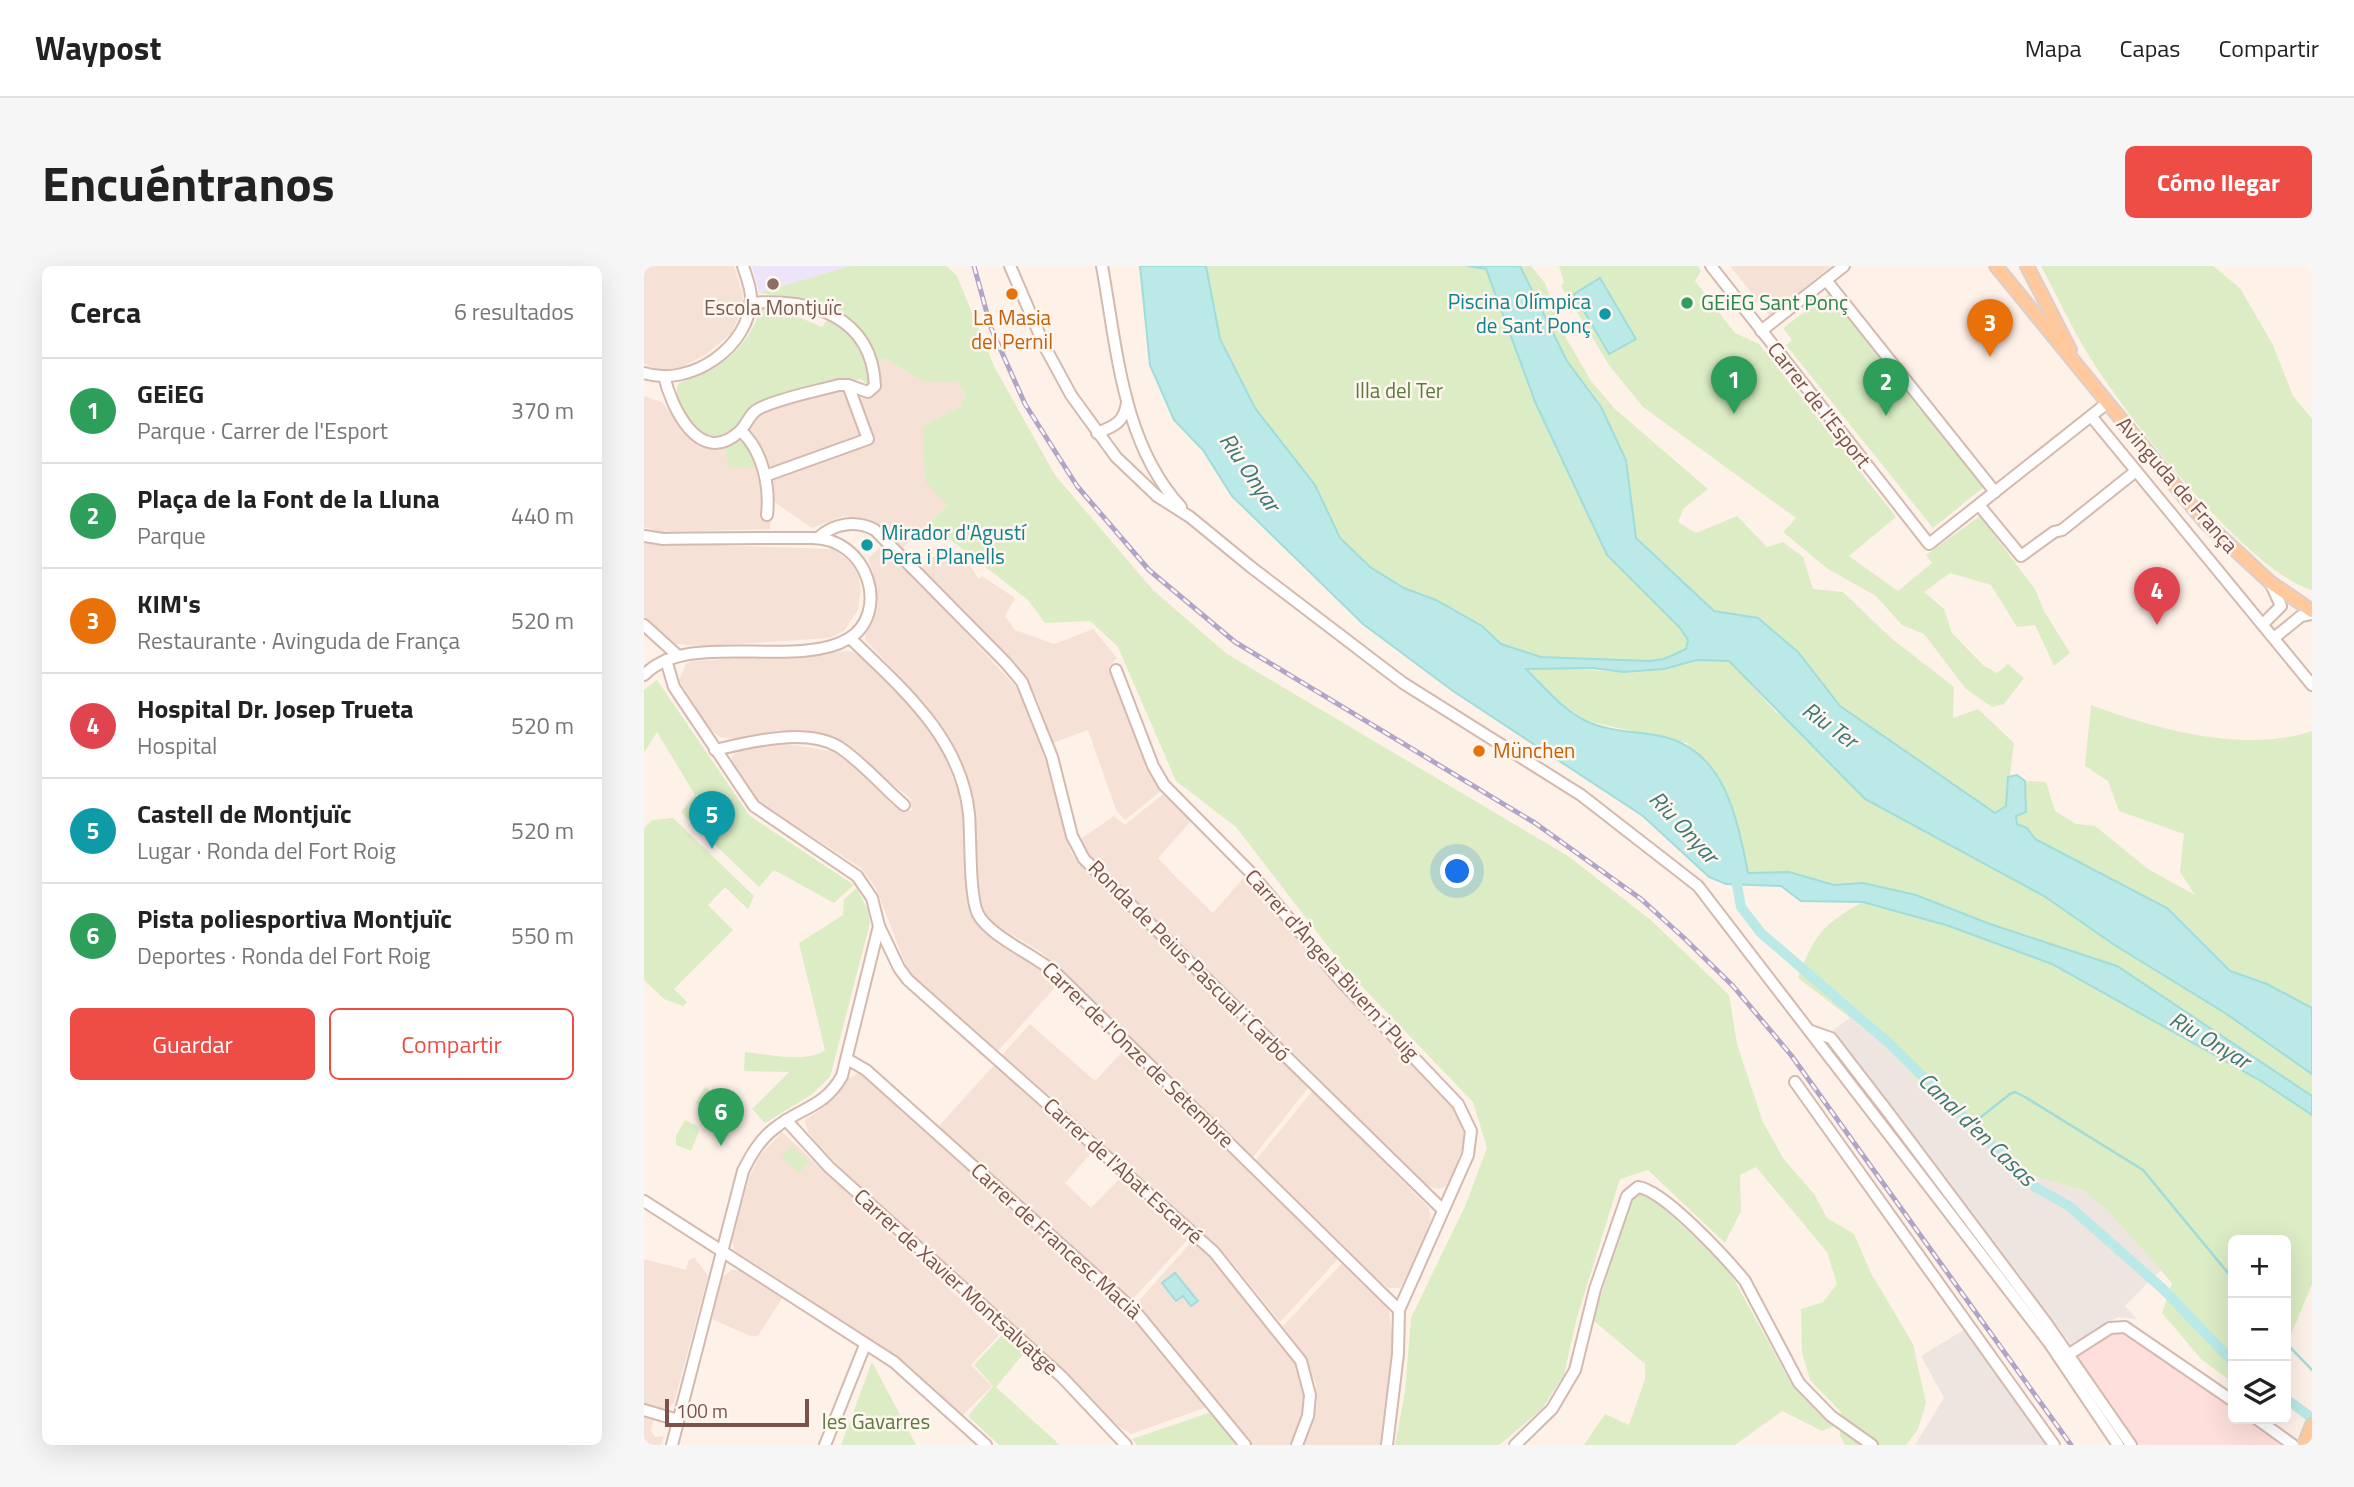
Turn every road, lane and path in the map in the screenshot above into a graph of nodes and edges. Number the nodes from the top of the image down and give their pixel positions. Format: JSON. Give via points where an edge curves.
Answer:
{"nodes":[{"id":1,"x":743,"y":266,"type":"edge"},
{"id":2,"x":1010,"y":266,"type":"edge"},
{"id":3,"x":1102,"y":266,"type":"edge"},
{"id":4,"x":1711,"y":266,"type":"edge"},
{"id":5,"x":1842,"y":266,"type":"edge"},
{"id":6,"x":1996,"y":266,"type":"edge"},
{"id":7,"x":2027,"y":266,"type":"edge"},
{"id":8,"x":1826,"y":280,"type":"junction"},
{"id":9,"x":750,"y":303,"type":"junction"},
{"id":10,"x":1761,"y":331,"type":"junction"},
{"id":11,"x":644,"y":373,"type":"edge"},
{"id":12,"x":664,"y":376,"type":"junction"},
{"id":13,"x":2083,"y":376,"type":"junction"},
{"id":14,"x":848,"y":385,"type":"junction"},
{"id":15,"x":1127,"y":400,"type":"junction"},
{"id":16,"x":2106,"y":404,"type":"junction"},
{"id":17,"x":2091,"y":416,"type":"junction"},
{"id":18,"x":740,"y":431,"type":"junction"},
{"id":19,"x":1097,"y":433,"type":"junction"},
{"id":20,"x":2136,"y":471,"type":"junction"},
{"id":21,"x":765,"y":476,"type":"junction"},
{"id":22,"x":1994,"y":492,"type":"junction"},
{"id":23,"x":1979,"y":505,"type":"junction"},
{"id":24,"x":767,"y":514,"type":"dead end"},
{"id":25,"x":1191,"y":517,"type":"junction"},
{"id":26,"x":644,"y":536,"type":"edge"},
{"id":27,"x":818,"y":537,"type":"junction"},
{"id":28,"x":2270,"y":583,"type":"junction"},
{"id":29,"x":2312,"y":613,"type":"edge"},
{"id":30,"x":2263,"y":624,"type":"junction"},
{"id":31,"x":644,"y":625,"type":"edge"},
{"id":32,"x":850,"y":638,"type":"junction"},
{"id":33,"x":2274,"y":638,"type":"junction"},
{"id":34,"x":677,"y":655,"type":"junction"},
{"id":35,"x":666,"y":660,"type":"junction"},
{"id":36,"x":1116,"y":670,"type":"dead end"},
{"id":37,"x":644,"y":675,"type":"edge"},
{"id":38,"x":2312,"y":685,"type":"edge"},
{"id":39,"x":715,"y":750,"type":"junction"},
{"id":40,"x":904,"y":805,"type":"dead end"},
{"id":41,"x":879,"y":926,"type":"junction"},
{"id":42,"x":846,"y":1059,"type":"junction"},
{"id":43,"x":1795,"y":1082,"type":"dead end"},
{"id":44,"x":786,"y":1120,"type":"junction"},
{"id":45,"x":644,"y":1201,"type":"edge"},
{"id":46,"x":1443,"y":1210,"type":"junction"},
{"id":47,"x":721,"y":1252,"type":"junction"},
{"id":48,"x":1399,"y":1310,"type":"junction"},
{"id":49,"x":865,"y":1345,"type":"junction"},
{"id":50,"x":2064,"y":1357,"type":"junction"},
{"id":51,"x":2228,"y":1399,"type":"edge"},
{"id":52,"x":644,"y":1410,"type":"edge"},
{"id":53,"x":678,"y":1420,"type":"junction"},
{"id":54,"x":2266,"y":1424,"type":"edge"},
{"id":55,"x":2312,"y":1425,"type":"edge"},
{"id":56,"x":2301,"y":1443,"type":"edge"},
{"id":57,"x":672,"y":1445,"type":"edge"},
{"id":58,"x":825,"y":1445,"type":"edge"},
{"id":59,"x":986,"y":1445,"type":"edge"},
{"id":60,"x":1126,"y":1445,"type":"edge"},
{"id":61,"x":1245,"y":1445,"type":"edge"},
{"id":62,"x":1297,"y":1445,"type":"edge"},
{"id":63,"x":1387,"y":1445,"type":"edge"},
{"id":64,"x":1515,"y":1445,"type":"edge"},
{"id":65,"x":1872,"y":1445,"type":"edge"},
{"id":66,"x":2054,"y":1445,"type":"edge"},
{"id":67,"x":2118,"y":1445,"type":"edge"},
{"id":68,"x":2131,"y":1445,"type":"edge"}],
"edges":[{"from":1,"to":9,"type":"street"},
{"from":2,"to":19,"type":"street","via":[[1058,372]]},
{"from":3,"to":15,"type":"street"},
{"from":4,"to":10,"type":"street","name":"Carrer de l'Esport"},
{"from":5,"to":8,"type":"street"},
{"from":6,"to":13,"type":"main road","name":"Avinguda de França"},
{"from":7,"to":13,"type":"main road","name":"Avinguda de França"},
{"from":8,"to":10,"type":"street"},
{"from":8,"to":22,"type":"street"},
{"from":9,"to":12,"type":"street","via":[[738,338],[716,357],[687,372]]},
{"from":9,"to":14,"type":"street","via":[[798,302],[839,319],[868,349],[874,365],[875,386],[868,392]]},
{"from":10,"to":23,"type":"street","name":"Carrer de l'Esport","via":[[1929,544]]},
{"from":11,"to":12,"type":"street"},
{"from":12,"to":18,"type":"street","via":[[667,396],[692,434],[711,441]]},
{"from":13,"to":16,"type":"main road","name":"Avinguda de França"},
{"from":14,"to":18,"type":"street","via":[[756,410]]},
{"from":14,"to":21,"type":"street","via":[[868,439]]},
{"from":15,"to":19,"type":"street","via":[[1125,415],[1117,425]]},
{"from":15,"to":25,"type":"street","via":[[1149,464]]},
{"from":16,"to":17,"type":"street"},
{"from":16,"to":28,"type":"main road","name":"Avinguda de França","via":[[2204,521]]},
{"from":17,"to":20,"type":"street"},
{"from":17,"to":22,"type":"street"},
{"from":18,"to":21,"type":"street","via":[[753,447]]},
{"from":19,"to":25,"type":"street","via":[[1157,496]]},
{"from":20,"to":23,"type":"street","via":[[2021,556]]},
{"from":20,"to":30,"type":"street"},
{"from":21,"to":24,"type":"street"},
{"from":22,"to":23,"type":"street"},
{"from":25,"to":50,"type":"street","via":[[1403,683],[1581,795],[1679,869],[1709,899],[1811,1031],[1832,1038],[1951,1193]]},
{"from":26,"to":27,"type":"street"},
{"from":27,"to":32,"type":"street","via":[[842,544],[866,572],[869,605],[863,623]]},
{"from":27,"to":46,"type":"street","name":"Ronda de Peius Pascual i Carbó","via":[[856,523],[875,530],[1006,663],[1032,701],[1061,785],[1069,828],[1084,859]]},
{"from":28,"to":29,"type":"main road","name":"Avinguda de França"},
{"from":28,"to":30,"type":"street","via":[[2281,606]]},
{"from":29,"to":33,"type":"street","via":[[2301,616]]},
{"from":30,"to":33,"type":"street"},
{"from":31,"to":34,"type":"street"},
{"from":32,"to":34,"type":"street","via":[[832,646]]},
{"from":32,"to":48,"type":"street","name":"Carrer de l'Onze de Setembre","via":[[921,708],[947,748],[967,800],[975,902],[981,918],[1058,975]]},
{"from":33,"to":38,"type":"street"},
{"from":34,"to":35,"type":"street"},
{"from":35,"to":37,"type":"street"},
{"from":35,"to":39,"type":"street","name":"Carrer de l'Abat Escarré","via":[[674,687]]},
{"from":36,"to":46,"type":"street","name":"Carrer d'Àngela Bivern i Puig","via":[[1164,785],[1250,872],[1341,981],[1464,1113],[1471,1142]]},
{"from":39,"to":40,"type":"street","via":[[778,736],[829,743]]},
{"from":39,"to":41,"type":"street","name":"Carrer de l'Abat Escarré","via":[[754,806],[858,876],[872,898]]},
{"from":41,"to":42,"type":"street"},
{"from":41,"to":62,"type":"street","name":"Carrer de l'Abat Escarré","via":[[908,980],[1214,1252],[1282,1335],[1301,1361],[1309,1383],[1309,1408]]},
{"from":42,"to":44,"type":"street","via":[[842,1076],[827,1098]]},
{"from":42,"to":61,"type":"street","name":"Carrer de Francesc Macià","via":[[866,1070],[1135,1311]]},
{"from":43,"to":66,"type":"street"},
{"from":44,"to":47,"type":"street","via":[[765,1136],[748,1160]]},
{"from":44,"to":60,"type":"street","name":"Carrer de Xavier Montsalvatge","via":[[829,1167],[1062,1377]]},
{"from":45,"to":47,"type":"street"},
{"from":46,"to":48,"type":"street","name":"Carrer d'Àngela Bivern i Puig"},
{"from":47,"to":49,"type":"street"},
{"from":47,"to":53,"type":"street"},
{"from":48,"to":63,"type":"street"},
{"from":49,"to":58,"type":"street"},
{"from":49,"to":59,"type":"street","via":[[894,1362]]},
{"from":50,"to":51,"type":"street","via":[[2110,1328],[2125,1327]]},
{"from":50,"to":67,"type":"street"},
{"from":50,"to":68,"type":"street"},
{"from":52,"to":53,"type":"street"},
{"from":53,"to":57,"type":"street"},
{"from":54,"to":56,"type":"street"},
{"from":55,"to":56,"type":"main road"},
{"from":64,"to":65,"type":"street","via":[[1552,1409],[1575,1370],[1595,1289],[1627,1196],[1638,1187],[1665,1200],[1734,1267],[1799,1383],[1832,1416]]}]}
